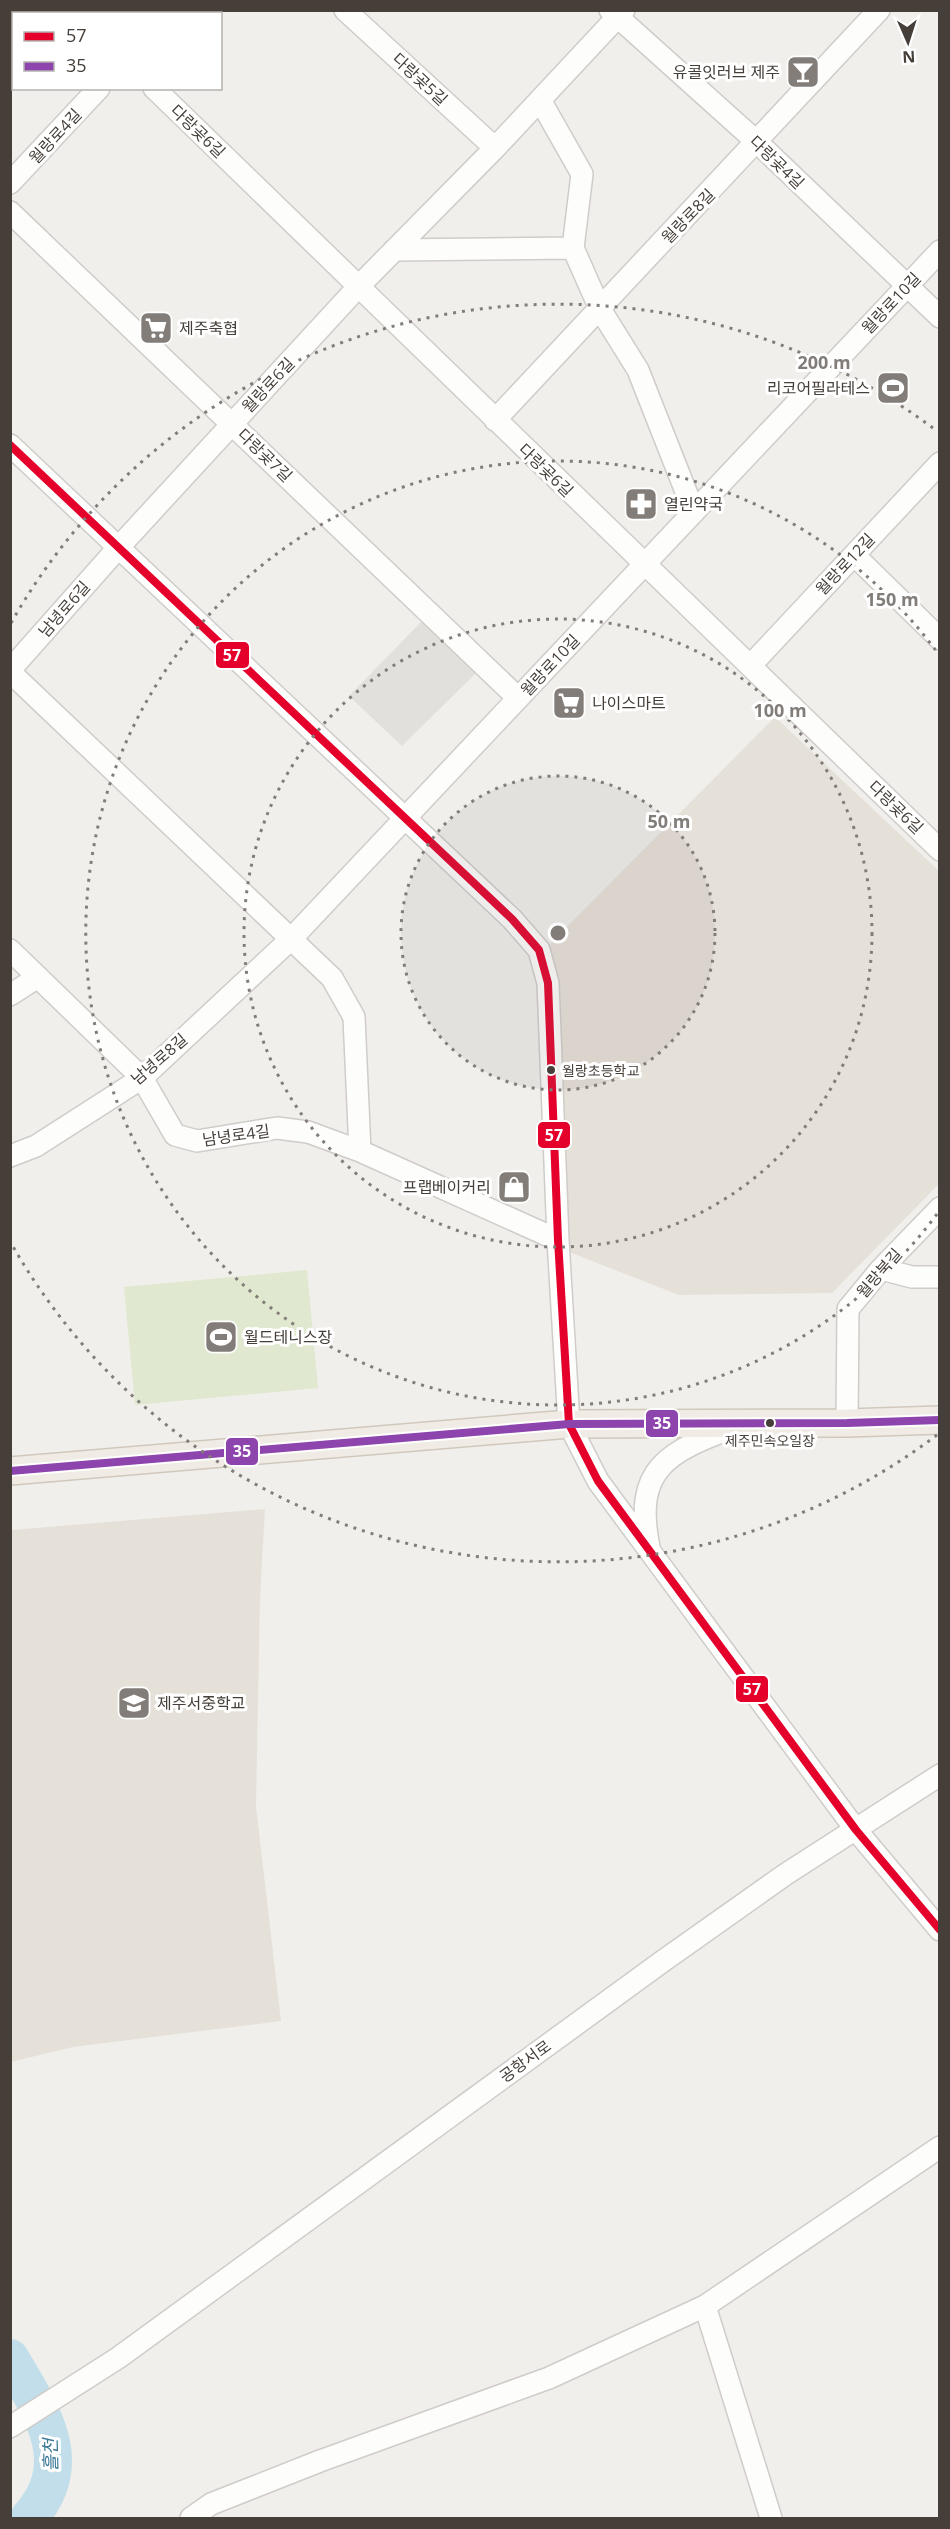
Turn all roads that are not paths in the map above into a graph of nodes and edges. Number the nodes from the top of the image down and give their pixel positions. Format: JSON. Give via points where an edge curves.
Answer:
{"nodes":[{"id":1,"x":345,"y":10,"type":"edge"},
{"id":2,"x":879,"y":10,"type":"edge"},
{"id":3,"x":617,"y":13,"type":"edge"},
{"id":4,"x":97,"y":90,"type":"edge"},
{"id":5,"x":156,"y":90,"type":"edge"},
{"id":6,"x":540,"y":100,"type":"junction"},
{"id":7,"x":758,"y":143,"type":"junction"},
{"id":8,"x":495,"y":148,"type":"junction"},
{"id":9,"x":10,"y":183,"type":"edge"},
{"id":10,"x":10,"y":212,"type":"edge"},
{"id":11,"x":573,"y":248,"type":"junction"},
{"id":12,"x":394,"y":250,"type":"junction"},
{"id":13,"x":939,"y":251,"type":"edge"},
{"id":14,"x":358,"y":287,"type":"junction"},
{"id":15,"x":906,"y":287,"type":"junction"},
{"id":16,"x":600,"y":309,"type":"junction"},
{"id":17,"x":939,"y":318,"type":"edge"},
{"id":18,"x":495,"y":420,"type":"junction"},
{"id":19,"x":232,"y":424,"type":"junction"},
{"id":20,"x":10,"y":445,"type":"edge"},
{"id":21,"x":939,"y":463,"type":"edge"},
{"id":22,"x":694,"y":512,"type":"junction"},
{"id":23,"x":118,"y":548,"type":"junction"},
{"id":24,"x":854,"y":555,"type":"junction"},
{"id":25,"x":644,"y":565,"type":"junction"},
{"id":26,"x":939,"y":639,"type":"edge"},
{"id":27,"x":751,"y":665,"type":"junction"},
{"id":28,"x":10,"y":671,"type":"edge"},
{"id":29,"x":518,"y":698,"type":"junction"},
{"id":30,"x":406,"y":818,"type":"junction"},
{"id":31,"x":939,"y":850,"type":"edge"},
{"id":32,"x":292,"y":938,"type":"junction"},
{"id":33,"x":10,"y":950,"type":"edge"},
{"id":34,"x":38,"y":976,"type":"junction"},
{"id":35,"x":10,"y":995,"type":"edge"},
{"id":36,"x":142,"y":1078,"type":"junction"},
{"id":37,"x":360,"y":1151,"type":"junction"},
{"id":38,"x":10,"y":1156,"type":"edge"},
{"id":39,"x":939,"y":1208,"type":"edge"},
{"id":40,"x":558,"y":1240,"type":"junction"},
{"id":41,"x":881,"y":1269,"type":"junction"},
{"id":42,"x":939,"y":1277,"type":"edge"},
{"id":43,"x":939,"y":1420,"type":"edge"},
{"id":44,"x":747,"y":1423,"type":"junction"},
{"id":45,"x":847,"y":1423,"type":"junction"},
{"id":46,"x":569,"y":1424,"type":"junction"},
{"id":47,"x":10,"y":1471,"type":"edge"},
{"id":48,"x":650,"y":1550,"type":"junction"},
{"id":49,"x":939,"y":1775,"type":"edge"},
{"id":50,"x":856,"y":1830,"type":"junction"},
{"id":51,"x":939,"y":1930,"type":"edge"},
{"id":52,"x":939,"y":2147,"type":"edge"},
{"id":53,"x":705,"y":2306,"type":"junction"},
{"id":54,"x":10,"y":2427,"type":"edge"},
{"id":55,"x":191,"y":2518,"type":"edge"},
{"id":56,"x":771,"y":2518,"type":"edge"}],
"edges":[{"from":1,"to":8,"type":"street","name":"다랑곶5길"},
{"from":2,"to":7,"type":"street","name":"월랑로8길"},
{"from":3,"to":6,"type":"street","name":"월랑로6길"},
{"from":3,"to":7,"type":"street","name":"다랑곶4길"},
{"from":4,"to":9,"type":"street","name":"월랑로4길"},
{"from":5,"to":14,"type":"street","name":"다랑곶6길"},
{"from":6,"to":8,"type":"street","name":"월랑로6길"},
{"from":6,"to":11,"type":"street","via":[[582,174]]},
{"from":7,"to":15,"type":"street","name":"다랑곶4길"},
{"from":7,"to":16,"type":"street","name":"월랑로8길"},
{"from":8,"to":12,"type":"street","name":"월랑로6길"},
{"from":10,"to":19,"type":"street","name":"다랑곶7길"},
{"from":11,"to":12,"type":"street"},
{"from":11,"to":16,"type":"street"},
{"from":12,"to":14,"type":"street","name":"월랑로6길"},
{"from":13,"to":15,"type":"street","name":"월랑로10길"},
{"from":14,"to":18,"type":"street","name":"다랑곶6길"},
{"from":14,"to":19,"type":"street","name":"월랑로6길"},
{"from":15,"to":17,"type":"street","name":"다랑곶4길"},
{"from":15,"to":22,"type":"street","name":"월랑로10길"},
{"from":16,"to":18,"type":"street","name":"월랑로8길"},
{"from":16,"to":22,"type":"street","via":[[638,370]]},
{"from":18,"to":25,"type":"street","name":"다랑곶6길"},
{"from":19,"to":23,"type":"street","name":"월랑로6길"},
{"from":19,"to":29,"type":"street","name":"다랑곶7길"},
{"from":20,"to":23,"type":"street"},
{"from":21,"to":24,"type":"street","name":"월랑로12길"},
{"from":22,"to":25,"type":"street","name":"월랑로10길"},
{"from":23,"to":28,"type":"street","name":"남녕로6길"},
{"from":23,"to":30,"type":"street"},
{"from":24,"to":26,"type":"street"},
{"from":24,"to":27,"type":"street","name":"월랑로12길"},
{"from":25,"to":27,"type":"street","name":"다랑곶6길"},
{"from":25,"to":29,"type":"street","name":"월랑로10길"},
{"from":27,"to":31,"type":"street","name":"다랑곶6길"},
{"from":28,"to":32,"type":"street"},
{"from":29,"to":30,"type":"street","name":"월랑로10길"},
{"from":30,"to":32,"type":"street","name":"남녕로8길"},
{"from":30,"to":40,"type":"street","via":[[528,935],[545,962]]},
{"from":32,"to":36,"type":"street","name":"남녕로8길"},
{"from":32,"to":37,"type":"street","via":[[332,978],[354,1017]]},
{"from":33,"to":34,"type":"street","name":"남녕로4길"},
{"from":34,"to":35,"type":"street"},
{"from":34,"to":36,"type":"street","name":"남녕로4길"},
{"from":36,"to":37,"type":"street","name":"남녕로4길","via":[[175,1135],[197,1141],[277,1128],[308,1132]]},
{"from":36,"to":38,"type":"street","name":"남녕로8길","via":[[36,1146]]},
{"from":37,"to":40,"type":"street","name":"남녕로4길"},
{"from":39,"to":41,"type":"street","name":"월랑북길"},
{"from":40,"to":46,"type":"street"},
{"from":41,"to":42,"type":"street","via":[[912,1277]]},
{"from":41,"to":45,"type":"street","name":"월랑북길","via":[[848,1309]]},
{"from":43,"to":45,"type":"main road"},
{"from":44,"to":45,"type":"main road"},
{"from":44,"to":46,"type":"main road"},
{"from":44,"to":48,"type":"street","via":[[688,1447],[657,1468],[650,1479],[645,1512]]},
{"from":46,"to":47,"type":"main road"},
{"from":46,"to":48,"type":"street","via":[[598,1481]]},
{"from":48,"to":50,"type":"street"},
{"from":49,"to":50,"type":"street","name":"공항서로"},
{"from":50,"to":51,"type":"street"},
{"from":50,"to":54,"type":"street","name":"공항서로","via":[[663,1961],[112,2362]]},
{"from":52,"to":53,"type":"street"},
{"from":53,"to":55,"type":"street","via":[[549,2378],[211,2504]]},
{"from":53,"to":56,"type":"street"}]}
